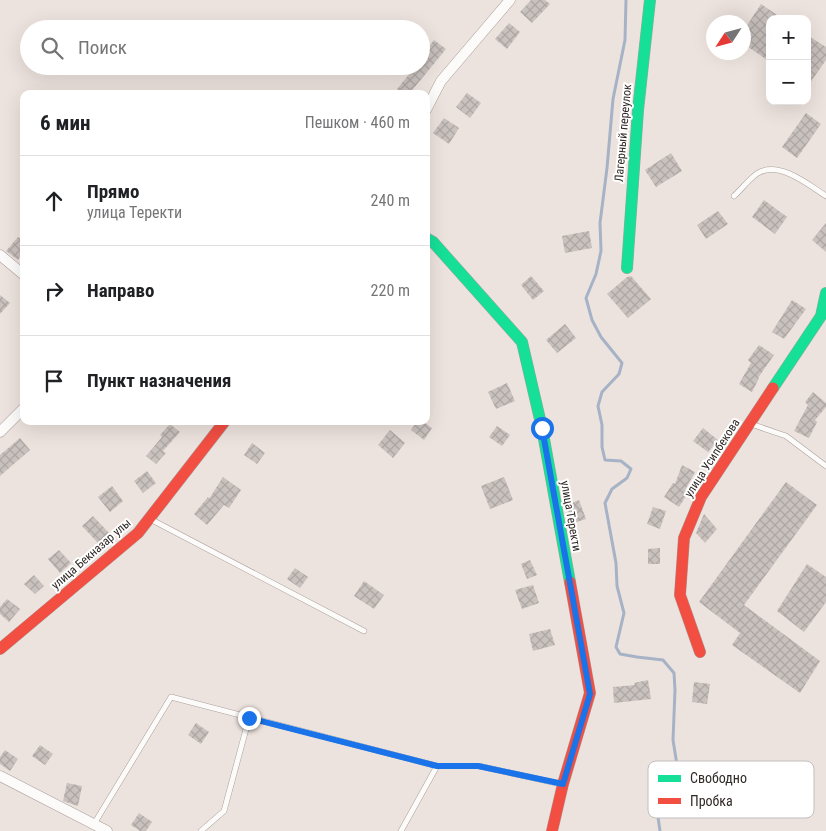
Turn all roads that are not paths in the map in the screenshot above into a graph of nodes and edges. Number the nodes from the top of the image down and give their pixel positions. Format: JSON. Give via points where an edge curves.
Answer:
{"nodes":[{"id":1,"x":510,"y":0,"type":"edge"},
{"id":2,"x":650,"y":0,"type":"edge"},
{"id":3,"x":430,"y":102,"type":"edge"},
{"id":4,"x":734,"y":196,"type":"dead end"},
{"id":5,"x":826,"y":196,"type":"edge"},
{"id":6,"x":430,"y":240,"type":"edge"},
{"id":7,"x":0,"y":255,"type":"edge"},
{"id":8,"x":627,"y":268,"type":"dead end"},
{"id":9,"x":20,"y":272,"type":"edge"},
{"id":10,"x":826,"y":293,"type":"edge"},
{"id":11,"x":20,"y":412,"type":"edge"},
{"id":12,"x":750,"y":424,"type":"junction"},
{"id":13,"x":222,"y":425,"type":"edge"},
{"id":14,"x":0,"y":432,"type":"edge"},
{"id":15,"x":826,"y":466,"type":"edge"},
{"id":16,"x":150,"y":518,"type":"junction"},
{"id":17,"x":364,"y":631,"type":"dead end"},
{"id":18,"x":0,"y":649,"type":"edge"},
{"id":19,"x":700,"y":652,"type":"dead end"},
{"id":20,"x":249,"y":718,"type":"junction"},
{"id":21,"x":437,"y":766,"type":"junction"},
{"id":22,"x":0,"y":776,"type":"edge"},
{"id":23,"x":563,"y":784,"type":"junction"},
{"id":24,"x":93,"y":824,"type":"junction"},
{"id":25,"x":107,"y":831,"type":"edge"},
{"id":26,"x":202,"y":831,"type":"edge"},
{"id":27,"x":401,"y":831,"type":"edge"},
{"id":28,"x":552,"y":831,"type":"edge"}],
"edges":[{"from":1,"to":3,"type":"street","via":[[441,81]]},
{"from":2,"to":8,"type":"street","name":"Лагерный переулок","via":[[638,110]]},
{"from":4,"to":5,"type":"lane","via":[[759,172],[774,169],[798,178]]},
{"from":6,"to":23,"type":"street","name":"улица Теректи","via":[[522,342],[542,428],[590,694]]},
{"from":7,"to":9,"type":"street"},
{"from":10,"to":12,"type":"street","name":"улица Усипбекова","via":[[821,316]]},
{"from":11,"to":14,"type":"street"},
{"from":12,"to":15,"type":"lane","via":[[786,436]]},
{"from":12,"to":19,"type":"street","name":"улица Усипбекова","via":[[701,497],[684,538],[680,595]]},
{"from":13,"to":16,"type":"street","name":"улица Бекназар улы"},
{"from":16,"to":17,"type":"lane"},
{"from":16,"to":18,"type":"street","name":"улица Бекназар улы","via":[[138,533]]},
{"from":20,"to":21,"type":"lane"},
{"from":20,"to":24,"type":"lane","via":[[171,697]]},
{"from":20,"to":26,"type":"lane","via":[[224,811]]},
{"from":21,"to":23,"type":"lane","via":[[478,766]]},
{"from":21,"to":27,"type":"lane"},
{"from":22,"to":24,"type":"street"},
{"from":23,"to":28,"type":"street","name":"улица Теректи"},
{"from":24,"to":25,"type":"street"}]}
